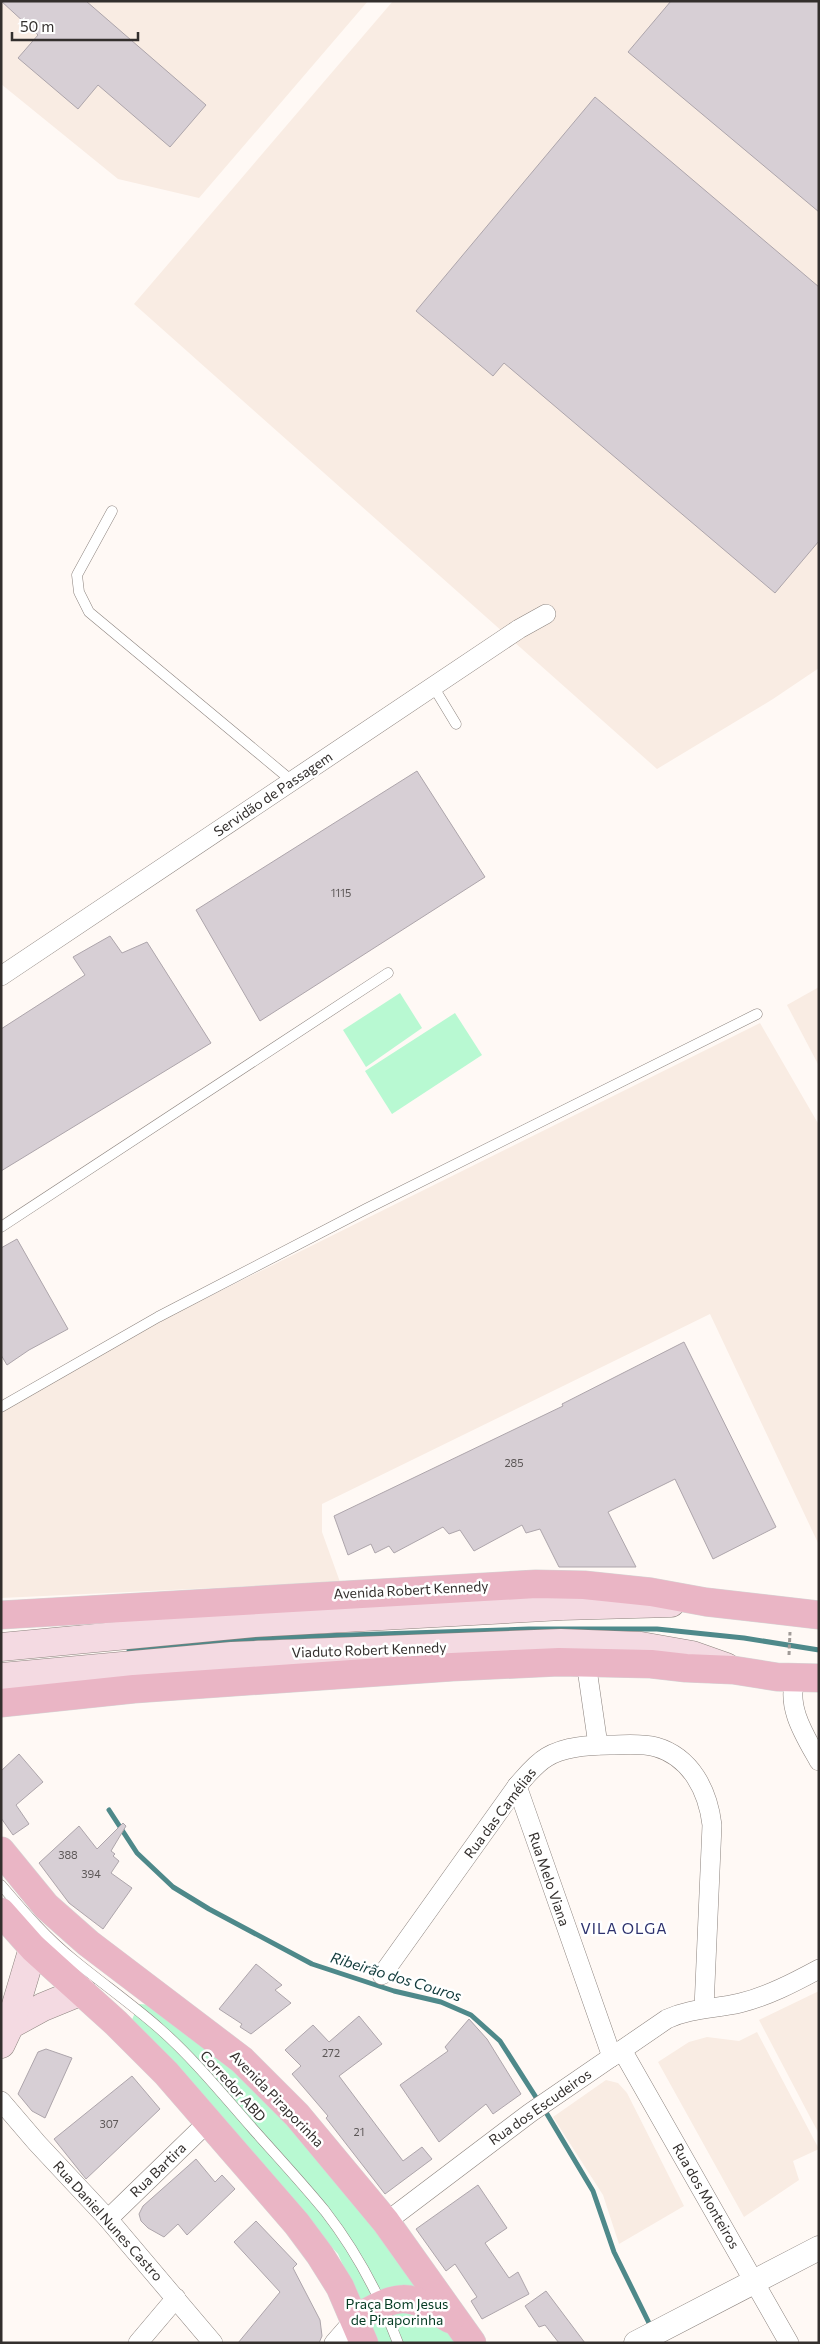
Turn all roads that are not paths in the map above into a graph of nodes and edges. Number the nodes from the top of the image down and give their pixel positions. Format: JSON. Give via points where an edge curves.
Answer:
{"nodes":[{"id":1,"x":112,"y":511,"type":"dead end"},
{"id":2,"x":546,"y":614,"type":"dead end"},
{"id":3,"x":434,"y":686,"type":"junction"},
{"id":4,"x":456,"y":724,"type":"dead end"},
{"id":5,"x":292,"y":781,"type":"junction"},
{"id":6,"x":388,"y":973,"type":"dead end"},
{"id":7,"x":1,"y":976,"type":"edge"},
{"id":8,"x":757,"y":1014,"type":"dead end"},
{"id":9,"x":1,"y":1227,"type":"edge"},
{"id":10,"x":1,"y":1407,"type":"edge"},
{"id":11,"x":706,"y":1602,"type":"junction"},
{"id":12,"x":1,"y":1615,"type":"edge"},
{"id":13,"x":819,"y":1615,"type":"edge"},
{"id":14,"x":1,"y":1647,"type":"edge"},
{"id":15,"x":586,"y":1662,"type":"junction"},
{"id":16,"x":734,"y":1670,"type":"junction"},
{"id":17,"x":801,"y":1670,"type":"edge"},
{"id":18,"x":1,"y":1677,"type":"edge"},
{"id":19,"x":1,"y":1703,"type":"edge"},
{"id":20,"x":598,"y":1745,"type":"junction"},
{"id":21,"x":819,"y":1760,"type":"edge"},
{"id":22,"x":517,"y":1786,"type":"junction"},
{"id":23,"x":1,"y":1851,"type":"edge"},
{"id":24,"x":1,"y":1885,"type":"edge"},
{"id":25,"x":1,"y":1912,"type":"edge"},
{"id":26,"x":33,"y":1948,"type":"junction"},
{"id":27,"x":819,"y":1970,"type":"edge"},
{"id":28,"x":382,"y":1975,"type":"dead end"},
{"id":29,"x":82,"y":1991,"type":"junction"},
{"id":30,"x":704,"y":2008,"type":"junction"},
{"id":31,"x":5,"y":2035,"type":"edge"},
{"id":32,"x":617,"y":2054,"type":"junction"},
{"id":33,"x":1,"y":2101,"type":"edge"},
{"id":34,"x":209,"y":2121,"type":"junction"},
{"id":35,"x":108,"y":2219,"type":"junction"},
{"id":36,"x":386,"y":2222,"type":"junction"},
{"id":37,"x":819,"y":2248,"type":"edge"},
{"id":38,"x":754,"y":2281,"type":"junction"},
{"id":39,"x":176,"y":2298,"type":"junction"},
{"id":40,"x":382,"y":2304,"type":"junction"},
{"id":41,"x":360,"y":2331,"type":"edge"},
{"id":42,"x":465,"y":2333,"type":"edge"},
{"id":43,"x":138,"y":2343,"type":"edge"},
{"id":44,"x":213,"y":2343,"type":"edge"},
{"id":45,"x":334,"y":2343,"type":"edge"},
{"id":46,"x":398,"y":2343,"type":"edge"},
{"id":47,"x":636,"y":2343,"type":"edge"},
{"id":48,"x":789,"y":2343,"type":"edge"}],
"edges":[{"from":1,"to":5,"type":"lane","via":[[77,575],[79,592],[89,612]]},
{"from":2,"to":3,"type":"street","name":"Servidão de Passagem"},
{"from":3,"to":4,"type":"lane"},
{"from":3,"to":5,"type":"street","name":"Servidão de Passagem"},
{"from":5,"to":7,"type":"street","name":"Servidão de Passagem"},
{"from":6,"to":9,"type":"lane"},
{"from":8,"to":10,"type":"lane","via":[[158,1317]]},
{"from":11,"to":12,"type":"main road","name":"Avenida Robert Kennedy","via":[[651,1592],[536,1584]]},
{"from":11,"to":13,"type":"main road","name":"Avenida Robert Kennedy"},
{"from":11,"to":14,"type":"main road","via":[[254,1623]]},
{"from":15,"to":16,"type":"main road"},
{"from":15,"to":19,"type":"main road","via":[[452,1667],[134,1689]]},
{"from":15,"to":20,"type":"street"},
{"from":16,"to":17,"type":"main road"},
{"from":16,"to":18,"type":"main road","name":"Viaduto Robert Kennedy","via":[[692,1655],[641,1646],[594,1643],[232,1656]]},
{"from":17,"to":21,"type":"street","via":[[792,1693],[795,1709]]},
{"from":20,"to":22,"type":"street","name":"Rua das Camélias","via":[[563,1750],[548,1756]]},
{"from":20,"to":30,"type":"street","name":"Rua das Camélias","via":[[643,1744],[664,1750],[687,1765],[708,1800],[712,1826]]},
{"from":22,"to":28,"type":"street","name":"Rua das Camélias"},
{"from":22,"to":32,"type":"street","name":"Rua Melo Viana"},
{"from":23,"to":36,"type":"main road","name":"Avenida Piraporinha","via":[[46,1906],[88,1943],[242,2060],[297,2115]]},
{"from":24,"to":40,"type":"lane","name":"Corredor ABD","via":[[35,1925],[134,2006],[195,2064],[325,2212],[352,2250]]},
{"from":25,"to":26,"type":"main road"},
{"from":26,"to":29,"type":"main road"},
{"from":26,"to":31,"type":"main road"},
{"from":27,"to":30,"type":"street","name":"Rua dos Escudeiros","via":[[760,1997],[738,2004]]},
{"from":29,"to":31,"type":"main road","via":[[43,2007]]},
{"from":29,"to":34,"type":"main road","via":[[166,2073]]},
{"from":30,"to":32,"type":"street","name":"Rua dos Escudeiros","via":[[668,2019]]},
{"from":32,"to":36,"type":"street","name":"Rua dos Escudeiros","via":[[530,2113]]},
{"from":32,"to":38,"type":"street","name":"Rua dos Monteiros"},
{"from":33,"to":35,"type":"street","name":"Rua Daniel Nunes Castro"},
{"from":34,"to":35,"type":"street","name":"Rua Bartira"},
{"from":34,"to":41,"type":"main road","via":[[320,2255],[340,2287]]},
{"from":35,"to":39,"type":"street","name":"Rua Daniel Nunes Castro"},
{"from":36,"to":42,"type":"main road","name":"Avenida Piraporinha"},
{"from":37,"to":38,"type":"street"},
{"from":38,"to":47,"type":"street"},
{"from":38,"to":48,"type":"street","name":"Rua dos Monteiros"},
{"from":39,"to":43,"type":"street"},
{"from":39,"to":44,"type":"street","name":"Rua Daniel Nunes Castro"},
{"from":40,"to":41,"type":"main road"},
{"from":40,"to":42,"type":"main road","via":[[404,2298],[418,2300]]},
{"from":40,"to":46,"type":"lane","name":"Corredor ABD"},
{"from":41,"to":45,"type":"street"}]}
